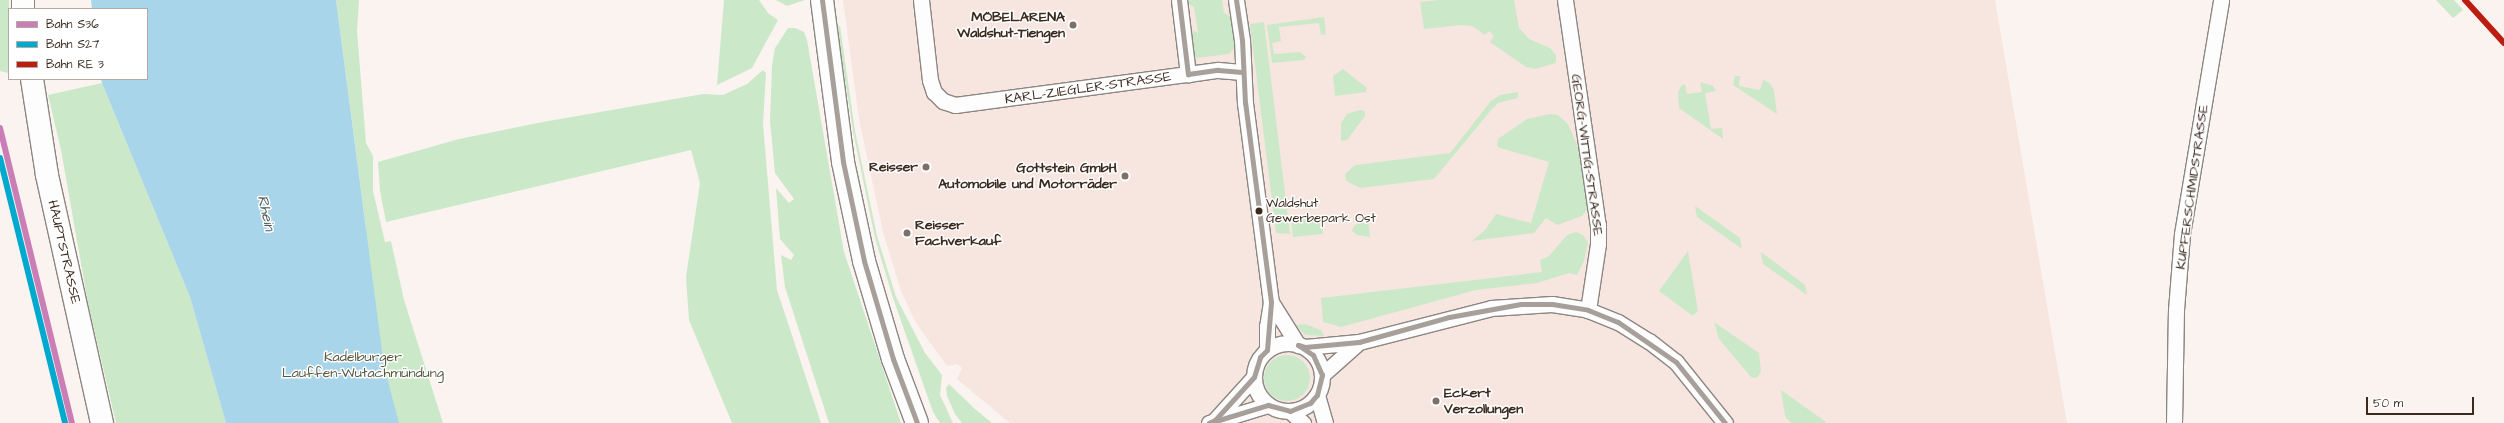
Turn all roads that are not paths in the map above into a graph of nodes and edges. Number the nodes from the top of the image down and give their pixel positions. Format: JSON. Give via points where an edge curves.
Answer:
{"nodes":[{"id":1,"x":822,"y":0,"type":"edge"},
{"id":2,"x":921,"y":0,"type":"edge"},
{"id":3,"x":1178,"y":0,"type":"edge"},
{"id":4,"x":1236,"y":0,"type":"edge"},
{"id":5,"x":1566,"y":0,"type":"edge"},
{"id":6,"x":2221,"y":0,"type":"edge"},
{"id":7,"x":1242,"y":72,"type":"junction"},
{"id":8,"x":1188,"y":74,"type":"junction"},
{"id":9,"x":32,"y":80,"type":"edge"},
{"id":10,"x":1271,"y":302,"type":"junction"},
{"id":11,"x":1588,"y":310,"type":"junction"},
{"id":12,"x":1359,"y":342,"type":"junction"},
{"id":13,"x":1302,"y":346,"type":"junction"},
{"id":14,"x":1267,"y":350,"type":"junction"},
{"id":15,"x":1322,"y":375,"type":"junction"},
{"id":16,"x":1254,"y":377,"type":"junction"},
{"id":17,"x":1317,"y":394,"type":"junction"},
{"id":18,"x":1268,"y":405,"type":"junction"},
{"id":19,"x":1290,"y":411,"type":"junction"},
{"id":20,"x":1212,"y":421,"type":"edge"},
{"id":21,"x":102,"y":423,"type":"edge"},
{"id":22,"x":917,"y":423,"type":"edge"},
{"id":23,"x":1303,"y":423,"type":"edge"},
{"id":24,"x":1325,"y":423,"type":"edge"},
{"id":25,"x":1725,"y":423,"type":"edge"},
{"id":26,"x":2174,"y":423,"type":"edge"}],
"edges":[{"from":1,"to":22,"type":"main road","via":[[843,162],[864,261],[893,359]]},
{"from":2,"to":8,"type":"street","name":"KARL-ZIEGLER-STRASSE","via":[[930,80],[934,92],[943,101],[955,106]]},
{"from":3,"to":8,"type":"street"},
{"from":4,"to":7,"type":"street","via":[[1242,40]]},
{"from":5,"to":11,"type":"street","name":"GEORG-WITTIG-STRASSE","via":[[1598,225],[1598,244]]},
{"from":6,"to":26,"type":"street","name":"KUPFERSCHMIDSTRASSE","via":[[2182,234],[2176,310]]},
{"from":7,"to":8,"type":"street","name":"KARL-ZIEGLER-STRASSE","via":[[1218,70]]},
{"from":7,"to":10,"type":"street"},
{"from":9,"to":21,"type":"main road","name":"HAUPTSTRASSE","via":[[47,175]]},
{"from":10,"to":13,"type":"street"},
{"from":10,"to":14,"type":"street"},
{"from":11,"to":12,"type":"street","via":[[1552,304],[1491,308]]},
{"from":11,"to":25,"type":"street","via":[[1618,322],[1676,362]]},
{"from":12,"to":13,"type":"street"},
{"from":12,"to":15,"type":"street"},
{"from":13,"to":14,"type":"street","via":[[1288,343]]},
{"from":13,"to":15,"type":"street","via":[[1316,360]]},
{"from":14,"to":16,"type":"street","via":[[1258,362]]},
{"from":15,"to":17,"type":"street"},
{"from":16,"to":18,"type":"street","via":[[1261,397]]},
{"from":16,"to":20,"type":"street"},
{"from":17,"to":19,"type":"street","via":[[1310,403]]},
{"from":17,"to":24,"type":"street"},
{"from":18,"to":19,"type":"street"},
{"from":18,"to":20,"type":"street"},
{"from":19,"to":23,"type":"street"}]}
